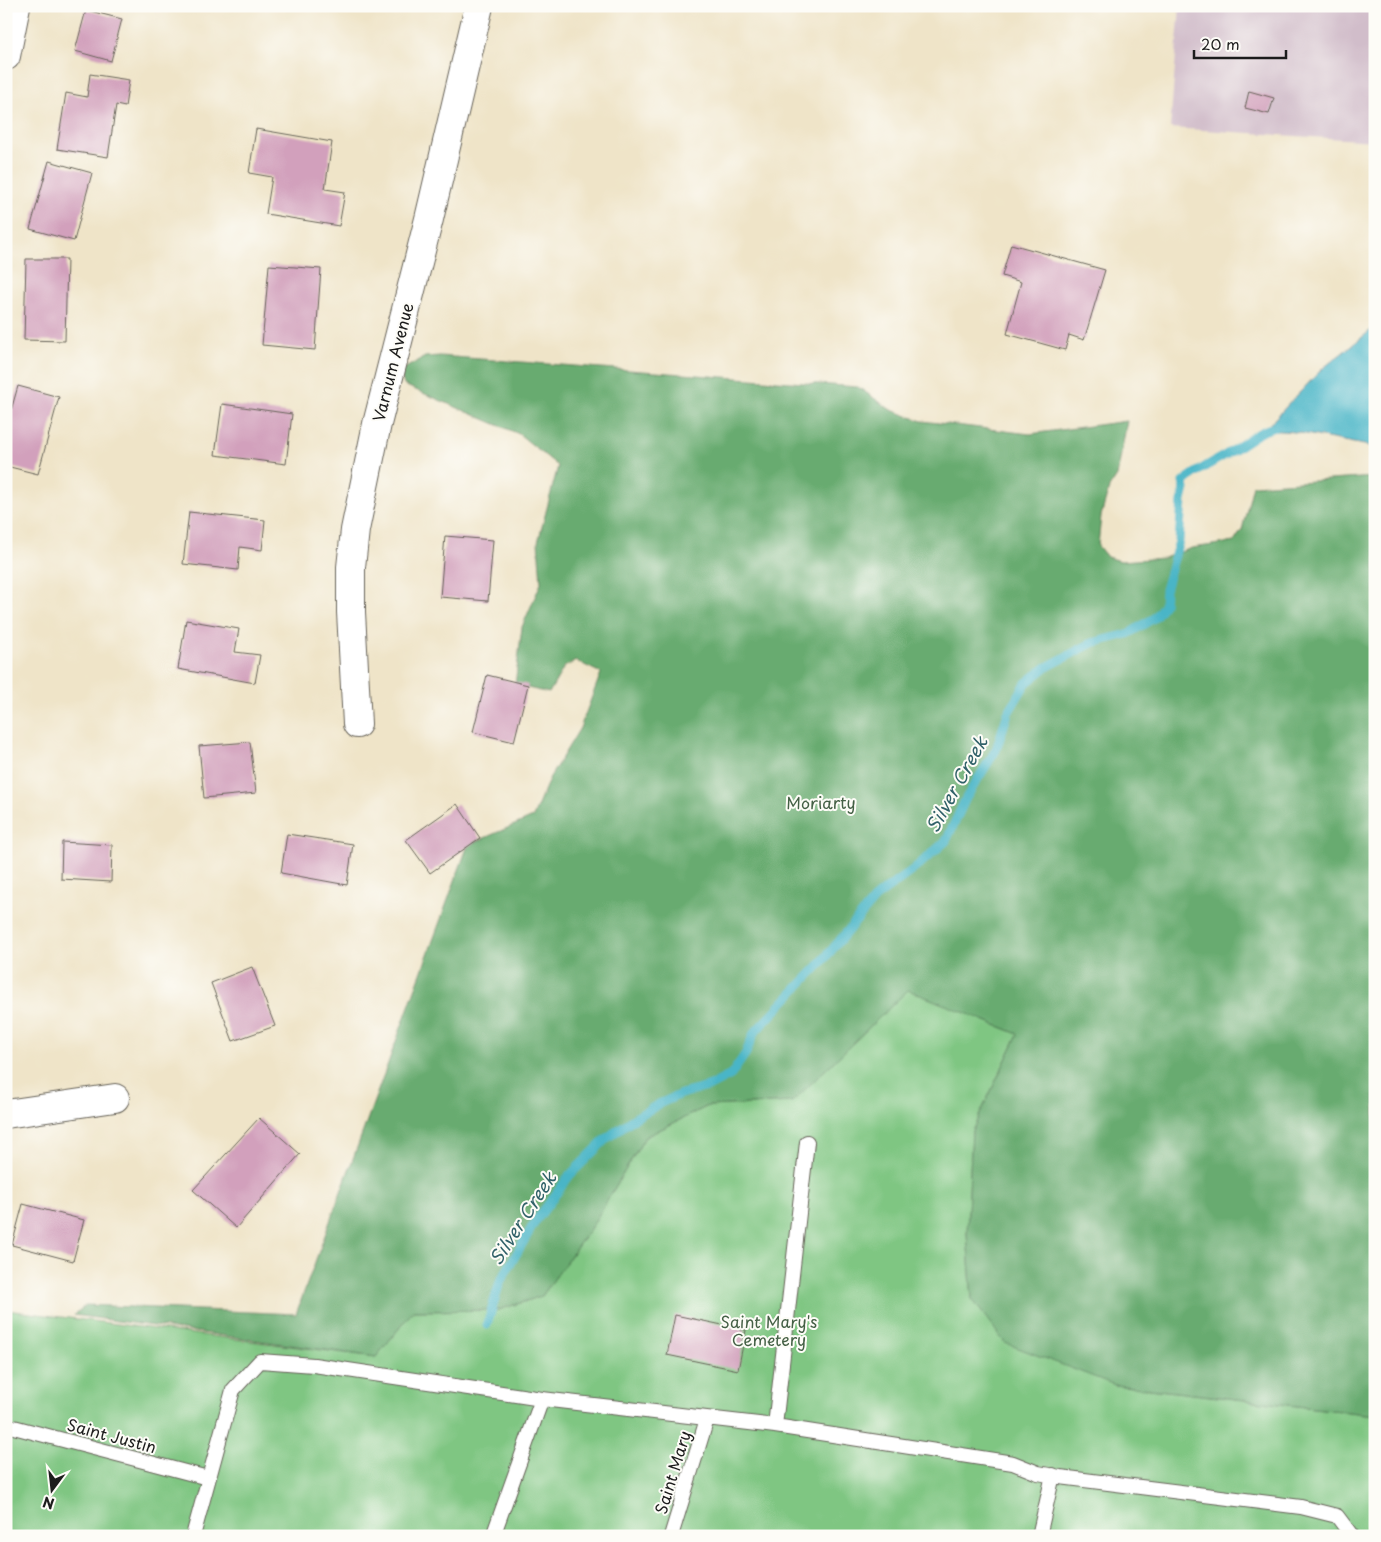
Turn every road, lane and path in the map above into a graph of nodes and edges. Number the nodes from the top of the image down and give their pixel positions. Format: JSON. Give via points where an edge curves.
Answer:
{"nodes":[{"id":1,"x":16,"y":6,"type":"edge"},
{"id":2,"x":479,"y":6,"type":"edge"},
{"id":3,"x":6,"y":56,"type":"edge"},
{"id":4,"x":357,"y":724,"type":"dead end"},
{"id":5,"x":115,"y":1098,"type":"dead end"},
{"id":6,"x":6,"y":1114,"type":"edge"},
{"id":7,"x":808,"y":1142,"type":"dead end"},
{"id":8,"x":542,"y":1399,"type":"junction"},
{"id":9,"x":706,"y":1419,"type":"junction"},
{"id":10,"x":6,"y":1425,"type":"edge"},
{"id":11,"x":775,"y":1426,"type":"junction"},
{"id":12,"x":1053,"y":1476,"type":"junction"},
{"id":13,"x":208,"y":1478,"type":"junction"},
{"id":14,"x":193,"y":1536,"type":"edge"},
{"id":15,"x":493,"y":1536,"type":"edge"},
{"id":16,"x":671,"y":1536,"type":"edge"},
{"id":17,"x":1039,"y":1536,"type":"edge"},
{"id":18,"x":1352,"y":1536,"type":"edge"}],
"edges":[{"from":1,"to":3,"type":"street"},
{"from":2,"to":4,"type":"street","name":"Varnum Avenue","via":[[377,424],[355,530],[351,612]]},
{"from":5,"to":6,"type":"street"},
{"from":7,"to":11,"type":"lane"},
{"from":8,"to":9,"type":"lane"},
{"from":8,"to":13,"type":"lane","via":[[314,1365],[260,1361],[233,1390]]},
{"from":8,"to":15,"type":"lane"},
{"from":9,"to":11,"type":"lane"},
{"from":9,"to":16,"type":"lane","name":"Saint Mary"},
{"from":10,"to":13,"type":"lane","name":"Saint Justin"},
{"from":11,"to":12,"type":"lane","via":[[1013,1463]]},
{"from":12,"to":17,"type":"lane"},
{"from":12,"to":18,"type":"lane","via":[[1301,1507],[1337,1516]]},
{"from":13,"to":14,"type":"lane"}]}
